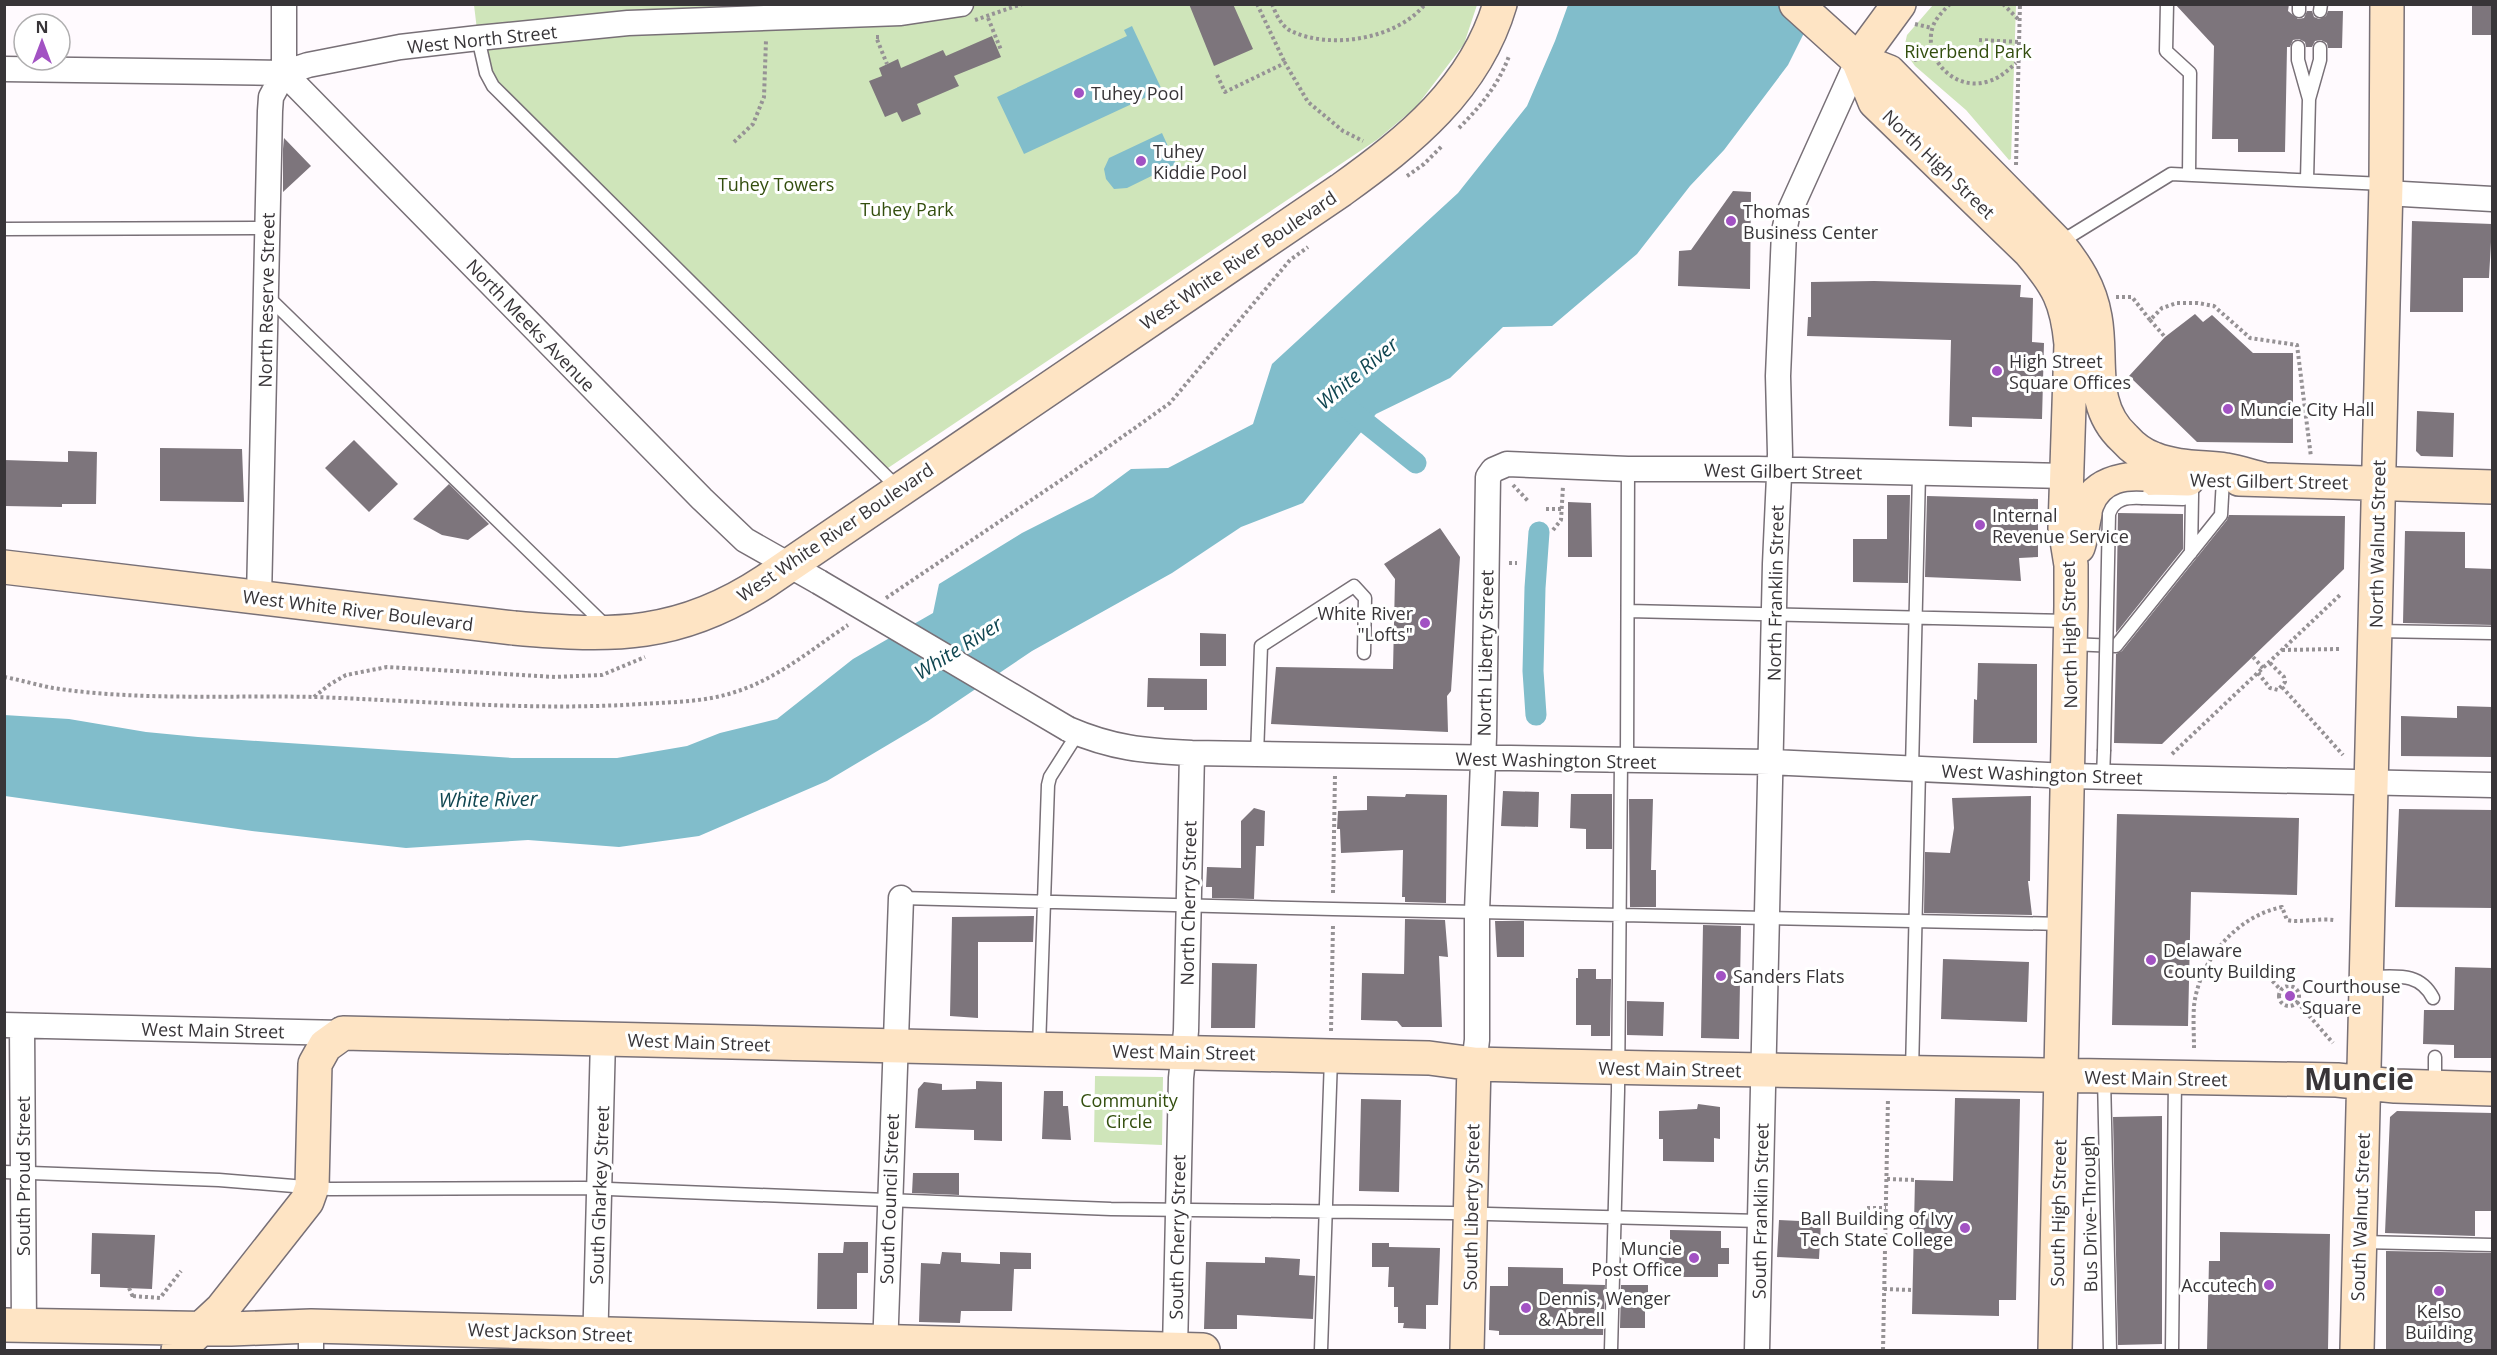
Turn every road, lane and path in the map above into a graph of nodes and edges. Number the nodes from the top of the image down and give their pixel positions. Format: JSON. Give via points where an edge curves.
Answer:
{"nodes":[{"id":1,"x":284,"y":4,"type":"edge"},
{"id":2,"x":961,"y":4,"type":"edge"},
{"id":3,"x":1257,"y":4,"type":"edge"},
{"id":4,"x":1272,"y":4,"type":"edge"},
{"id":5,"x":1425,"y":4,"type":"edge"},
{"id":6,"x":1500,"y":4,"type":"edge"},
{"id":7,"x":1796,"y":4,"type":"edge"},
{"id":8,"x":1950,"y":4,"type":"edge"},
{"id":9,"x":2003,"y":4,"type":"edge"},
{"id":10,"x":2020,"y":4,"type":"edge"},
{"id":11,"x":2167,"y":4,"type":"edge"},
{"id":12,"x":2387,"y":4,"type":"edge"},
{"id":13,"x":925,"y":8,"type":"edge"},
{"id":14,"x":1904,"y":14,"type":"edge"},
{"id":15,"x":988,"y":18,"type":"dead end"},
{"id":16,"x":2019,"y":19,"type":"junction"},
{"id":17,"x":764,"y":20,"type":"junction"},
{"id":18,"x":1932,"y":28,"type":"junction"},
{"id":19,"x":478,"y":38,"type":"junction"},
{"id":20,"x":1979,"y":40,"type":"dead end"},
{"id":21,"x":2020,"y":42,"type":"junction"},
{"id":22,"x":2298,"y":47,"type":"dead end"},
{"id":23,"x":2320,"y":48,"type":"dead end"},
{"id":24,"x":1001,"y":50,"type":"dead end"},
{"id":25,"x":1934,"y":55,"type":"junction"},
{"id":26,"x":1857,"y":60,"type":"junction"},
{"id":27,"x":1906,"y":62,"type":"dead end"},
{"id":28,"x":2017,"y":62,"type":"junction"},
{"id":29,"x":1285,"y":63,"type":"junction"},
{"id":30,"x":4,"y":69,"type":"edge"},
{"id":31,"x":284,"y":73,"type":"junction"},
{"id":32,"x":1217,"y":75,"type":"dead end"},
{"id":33,"x":2309,"y":99,"type":"junction"},
{"id":34,"x":734,"y":142,"type":"dead end"},
{"id":35,"x":1366,"y":143,"type":"dead end"},
{"id":36,"x":2013,"y":170,"type":"dead end"},
{"id":37,"x":2189,"y":175,"type":"junction"},
{"id":38,"x":2307,"y":180,"type":"junction"},
{"id":39,"x":2385,"y":189,"type":"junction"},
{"id":40,"x":2493,"y":199,"type":"edge"},
{"id":41,"x":268,"y":228,"type":"junction"},
{"id":42,"x":4,"y":229,"type":"edge"},
{"id":43,"x":2058,"y":244,"type":"junction"},
{"id":44,"x":266,"y":295,"type":"junction"},
{"id":45,"x":2109,"y":297,"type":"dead end"},
{"id":46,"x":2150,"y":320,"type":"junction"},
{"id":47,"x":2165,"y":337,"type":"dead end"},
{"id":48,"x":2312,"y":462,"type":"dead end"},
{"id":49,"x":1628,"y":469,"type":"junction"},
{"id":50,"x":1778,"y":470,"type":"junction"},
{"id":51,"x":1504,"y":473,"type":"junction"},
{"id":52,"x":1919,"y":473,"type":"junction"},
{"id":53,"x":2066,"y":476,"type":"junction"},
{"id":54,"x":2262,"y":479,"type":"junction"},
{"id":55,"x":1563,"y":482,"type":"dead end"},
{"id":56,"x":2378,"y":484,"type":"junction"},
{"id":57,"x":2202,"y":485,"type":"junction"},
{"id":58,"x":2493,"y":487,"type":"edge"},
{"id":59,"x":898,"y":489,"type":"junction"},
{"id":60,"x":1529,"y":502,"type":"dead end"},
{"id":61,"x":1546,"y":509,"type":"dead end"},
{"id":62,"x":1562,"y":509,"type":"junction"},
{"id":63,"x":1552,"y":530,"type":"dead end"},
{"id":64,"x":2191,"y":553,"type":"junction"},
{"id":65,"x":1505,"y":563,"type":"dead end"},
{"id":66,"x":1517,"y":563,"type":"dead end"},
{"id":67,"x":788,"y":564,"type":"junction"},
{"id":68,"x":2071,"y":565,"type":"junction"},
{"id":69,"x":4,"y":567,"type":"edge"},
{"id":70,"x":2341,"y":594,"type":"dead end"},
{"id":71,"x":259,"y":598,"type":"junction"},
{"id":72,"x":1628,"y":611,"type":"junction"},
{"id":73,"x":1775,"y":615,"type":"junction"},
{"id":74,"x":1916,"y":618,"type":"junction"},
{"id":75,"x":2375,"y":631,"type":"junction"},
{"id":76,"x":2071,"y":633,"type":"junction"},
{"id":77,"x":2493,"y":633,"type":"edge"},
{"id":78,"x":614,"y":634,"type":"junction"},
{"id":79,"x":2339,"y":649,"type":"dead end"},
{"id":80,"x":2282,"y":650,"type":"junction"},
{"id":81,"x":1364,"y":653,"type":"dead end"},
{"id":82,"x":2253,"y":657,"type":"dead end"},
{"id":83,"x":2269,"y":662,"type":"junction"},
{"id":84,"x":2263,"y":668,"type":"junction"},
{"id":85,"x":2258,"y":673,"type":"junction"},
{"id":86,"x":2282,"y":687,"type":"junction"},
{"id":87,"x":1073,"y":731,"type":"junction"},
{"id":88,"x":1192,"y":753,"type":"junction"},
{"id":89,"x":2172,"y":754,"type":"dead end"},
{"id":90,"x":1257,"y":755,"type":"junction"},
{"id":91,"x":2343,"y":755,"type":"dead end"},
{"id":92,"x":1482,"y":758,"type":"junction"},
{"id":93,"x":1624,"y":760,"type":"junction"},
{"id":94,"x":1770,"y":762,"type":"junction"},
{"id":95,"x":1916,"y":769,"type":"junction"},
{"id":96,"x":2069,"y":776,"type":"junction"},
{"id":97,"x":2103,"y":777,"type":"junction"},
{"id":98,"x":2372,"y":782,"type":"junction"},
{"id":99,"x":2493,"y":785,"type":"edge"},
{"id":100,"x":901,"y":898,"type":"joint"},
{"id":101,"x":1044,"y":901,"type":"junction"},
{"id":102,"x":1188,"y":905,"type":"junction"},
{"id":103,"x":1477,"y":911,"type":"junction"},
{"id":104,"x":1619,"y":915,"type":"junction"},
{"id":105,"x":1767,"y":918,"type":"junction"},
{"id":106,"x":1915,"y":920,"type":"junction"},
{"id":107,"x":2334,"y":920,"type":"dead end"},
{"id":108,"x":2065,"y":924,"type":"junction"},
{"id":109,"x":2260,"y":968,"type":"dead end"},
{"id":110,"x":2366,"y":977,"type":"junction"},
{"id":111,"x":2281,"y":990,"type":"junction"},
{"id":112,"x":2433,"y":998,"type":"dead end"},
{"id":113,"x":2297,"y":1002,"type":"junction"},
{"id":114,"x":13,"y":1026,"type":"edge"},
{"id":115,"x":343,"y":1033,"type":"junction"},
{"id":116,"x":603,"y":1039,"type":"junction"},
{"id":117,"x":2332,"y":1043,"type":"dead end"},
{"id":118,"x":896,"y":1047,"type":"junction"},
{"id":119,"x":2194,"y":1048,"type":"dead end"},
{"id":120,"x":1039,"y":1049,"type":"junction"},
{"id":121,"x":1184,"y":1052,"type":"junction"},
{"id":122,"x":1331,"y":1056,"type":"junction"},
{"id":123,"x":1474,"y":1064,"type":"junction"},
{"id":124,"x":1617,"y":1067,"type":"junction"},
{"id":125,"x":1764,"y":1071,"type":"junction"},
{"id":126,"x":1912,"y":1074,"type":"junction"},
{"id":127,"x":2061,"y":1076,"type":"junction"},
{"id":128,"x":2104,"y":1077,"type":"junction"},
{"id":129,"x":2175,"y":1078,"type":"junction"},
{"id":130,"x":2364,"y":1084,"type":"junction"},
{"id":131,"x":2493,"y":1089,"type":"edge"},
{"id":132,"x":1888,"y":1097,"type":"dead end"},
{"id":133,"x":13,"y":1172,"type":"edge"},
{"id":134,"x":1887,"y":1179,"type":"junction"},
{"id":135,"x":1915,"y":1180,"type":"dead end"},
{"id":136,"x":312,"y":1187,"type":"junction"},
{"id":137,"x":599,"y":1189,"type":"junction"},
{"id":138,"x":890,"y":1200,"type":"junction"},
{"id":139,"x":1867,"y":1208,"type":"dead end"},
{"id":140,"x":1886,"y":1208,"type":"junction"},
{"id":141,"x":1178,"y":1209,"type":"junction"},
{"id":142,"x":1326,"y":1211,"type":"junction"},
{"id":143,"x":1470,"y":1213,"type":"junction"},
{"id":144,"x":1614,"y":1217,"type":"junction"},
{"id":145,"x":1760,"y":1221,"type":"junction"},
{"id":146,"x":2359,"y":1242,"type":"junction"},
{"id":147,"x":2493,"y":1245,"type":"edge"},
{"id":148,"x":181,"y":1271,"type":"dead end"},
{"id":149,"x":1884,"y":1289,"type":"junction"},
{"id":150,"x":1912,"y":1290,"type":"dead end"},
{"id":151,"x":133,"y":1296,"type":"dead end"},
{"id":152,"x":14,"y":1325,"type":"edge"},
{"id":153,"x":201,"y":1328,"type":"junction"},
{"id":154,"x":311,"y":1338,"type":"edge"},
{"id":155,"x":595,"y":1342,"type":"edge"},
{"id":156,"x":885,"y":1347,"type":"edge"},
{"id":157,"x":1027,"y":1348,"type":"edge"},
{"id":158,"x":178,"y":1350,"type":"edge"},
{"id":159,"x":1184,"y":1350,"type":"edge"},
{"id":160,"x":1321,"y":1350,"type":"edge"},
{"id":161,"x":1467,"y":1350,"type":"edge"},
{"id":162,"x":1611,"y":1350,"type":"edge"},
{"id":163,"x":1757,"y":1350,"type":"edge"},
{"id":164,"x":1883,"y":1350,"type":"edge"},
{"id":165,"x":2055,"y":1350,"type":"edge"},
{"id":166,"x":2110,"y":1350,"type":"edge"},
{"id":167,"x":2172,"y":1350,"type":"edge"},
{"id":168,"x":2356,"y":1350,"type":"edge"}],
"edges":[{"from":1,"to":31,"type":"street","name":"North Reserve Street"},
{"from":2,"to":13,"type":"street","name":"West North Street"},
{"from":3,"to":29,"type":"path"},
{"from":4,"to":5,"type":"path","via":[[1289,30],[1333,40],[1357,40],[1400,26]]},
{"from":6,"to":59,"type":"main road","name":"West White River Boulevard","via":[[1472,66],[1437,113],[1392,153]]},
{"from":7,"to":26,"type":"main road","name":"North High Street"},
{"from":8,"to":18,"type":"path"},
{"from":9,"to":16,"type":"path"},
{"from":10,"to":16,"type":"path"},
{"from":11,"to":37,"type":"lane","via":[[2166,51],[2190,73]]},
{"from":12,"to":39,"type":"main road","name":"North Walnut Street"},
{"from":13,"to":17,"type":"street","name":"West North Street"},
{"from":14,"to":18,"type":"path"},
{"from":14,"to":26,"type":"main road"},
{"from":15,"to":24,"type":"path"},
{"from":16,"to":21,"type":"path"},
{"from":17,"to":19,"type":"street","name":"West North Street","via":[[628,23]]},
{"from":17,"to":34,"type":"path","via":[[764,98],[753,124]]},
{"from":18,"to":25,"type":"path"},
{"from":19,"to":31,"type":"street","name":"West North Street","via":[[400,47]]},
{"from":19,"to":59,"type":"lane","via":[[493,86]]},
{"from":20,"to":21,"type":"path"},
{"from":21,"to":28,"type":"path"},
{"from":22,"to":33,"type":"lane"},
{"from":23,"to":33,"type":"lane"},
{"from":25,"to":27,"type":"path"},
{"from":25,"to":28,"type":"path","via":[[1950,76],[1971,83],[2002,76]]},
{"from":26,"to":43,"type":"main road","name":"North High Street","via":[[1889,72]]},
{"from":26,"to":50,"type":"street","name":"North Franklin Street","via":[[1787,217],[1784,232]]},
{"from":26,"to":53,"type":"main road","name":"North High Street","via":[[1875,102],[2030,252],[2062,297],[2071,344]]},
{"from":28,"to":36,"type":"path"},
{"from":29,"to":32,"type":"path","via":[[1225,92]]},
{"from":29,"to":35,"type":"path","via":[[1308,102]]},
{"from":30,"to":31,"type":"street","name":"West North Street"},
{"from":31,"to":41,"type":"street","name":"North Reserve Street","via":[[271,98]]},
{"from":31,"to":67,"type":"street","name":"North Meeks Avenue","via":[[702,499],[745,540]]},
{"from":33,"to":38,"type":"lane"},
{"from":37,"to":38,"type":"lane"},
{"from":37,"to":43,"type":"lane","via":[[2171,174]]},
{"from":38,"to":39,"type":"lane"},
{"from":39,"to":40,"type":"street"},
{"from":39,"to":56,"type":"main road","name":"North Walnut Street"},
{"from":41,"to":42,"type":"lane"},
{"from":41,"to":44,"type":"street","name":"North Reserve Street"},
{"from":43,"to":54,"type":"main road","name":"North High Street","via":[[2086,285],[2095,317],[2100,396],[2118,434],[2154,459]]},
{"from":44,"to":71,"type":"street","name":"North Reserve Street"},
{"from":44,"to":78,"type":"lane"},
{"from":45,"to":46,"type":"path","via":[[2132,297]]},
{"from":46,"to":47,"type":"path"},
{"from":46,"to":48,"type":"path","via":[[2163,308],[2177,303],[2198,303],[2214,306],[2250,338],[2297,345]]},
{"from":49,"to":50,"type":"street","name":"West Gilbert Street"},
{"from":49,"to":51,"type":"street","name":"West Gilbert Street"},
{"from":49,"to":72,"type":"lane"},
{"from":50,"to":52,"type":"street","name":"West Gilbert Street"},
{"from":50,"to":73,"type":"street","name":"North Franklin Street"},
{"from":51,"to":60,"type":"path"},
{"from":51,"to":92,"type":"street","name":"North Liberty Street","via":[[1493,470],[1488,477]]},
{"from":52,"to":53,"type":"street","name":"West Gilbert Street"},
{"from":52,"to":74,"type":"lane"},
{"from":53,"to":68,"type":"main road","name":"North High Street","via":[[2065,528]]},
{"from":54,"to":56,"type":"main road","name":"West Gilbert Street"},
{"from":54,"to":57,"type":"main road","name":"West Gilbert Street"},
{"from":55,"to":62,"type":"path"},
{"from":56,"to":58,"type":"main road","name":"West Gilbert Street"},
{"from":56,"to":75,"type":"main road","name":"North Walnut Street"},
{"from":57,"to":64,"type":"lane"},
{"from":57,"to":64,"type":"lane","via":[[2221,515]]},
{"from":57,"to":68,"type":"main road","name":"West Gilbert Street","via":[[2134,479],[2114,483],[2096,493],[2088,504]]},
{"from":57,"to":97,"type":"lane","bridge":true,"via":[[2183,499],[2123,499],[2114,503],[2109,514]]},
{"from":59,"to":67,"type":"main road","name":"West White River Boulevard"},
{"from":61,"to":62,"type":"path"},
{"from":62,"to":63,"type":"path","via":[[1561,520]]},
{"from":64,"to":76,"type":"lane","via":[[2116,646]]},
{"from":65,"to":66,"type":"path"},
{"from":67,"to":78,"type":"main road","name":"West White River Boulevard","via":[[717,608],[651,629]]},
{"from":67,"to":87,"type":"street","name":"West Washington Street","bridge":true},
{"from":68,"to":76,"type":"main road","name":"North High Street"},
{"from":69,"to":71,"type":"main road","name":"West White River Boulevard"},
{"from":70,"to":80,"type":"path"},
{"from":71,"to":78,"type":"main road","name":"West White River Boulevard","via":[[514,628]]},
{"from":72,"to":73,"type":"lane"},
{"from":72,"to":93,"type":"lane"},
{"from":73,"to":74,"type":"lane"},
{"from":73,"to":94,"type":"street","name":"North Franklin Street"},
{"from":74,"to":76,"type":"lane"},
{"from":74,"to":95,"type":"lane"},
{"from":75,"to":77,"type":"lane"},
{"from":75,"to":98,"type":"main road","name":"North Walnut Street"},
{"from":76,"to":96,"type":"main road","name":"North High Street"},
{"from":79,"to":80,"type":"path"},
{"from":80,"to":83,"type":"path"},
{"from":81,"to":90,"type":"lane","via":[[1365,598],[1354,586],[1261,646]]},
{"from":82,"to":84,"type":"path"},
{"from":83,"to":84,"type":"path"},
{"from":83,"to":86,"type":"path","via":[[2284,677]]},
{"from":84,"to":85,"type":"path"},
{"from":85,"to":86,"type":"path","via":[[2270,688]]},
{"from":85,"to":89,"type":"path"},
{"from":86,"to":91,"type":"path"},
{"from":87,"to":88,"type":"street","name":"West Washington Street","via":[[1121,747]]},
{"from":87,"to":101,"type":"lane","via":[[1048,785]]},
{"from":88,"to":90,"type":"street","name":"West Washington Street"},
{"from":88,"to":102,"type":"street","name":"North Cherry Street"},
{"from":90,"to":92,"type":"street","name":"West Washington Street"},
{"from":92,"to":93,"type":"street","name":"West Washington Street"},
{"from":92,"to":103,"type":"street","name":"North Liberty Street"},
{"from":93,"to":94,"type":"street","name":"West Washington Street"},
{"from":93,"to":104,"type":"lane"},
{"from":94,"to":95,"type":"street","name":"West Washington Street"},
{"from":94,"to":105,"type":"street","name":"North Franklin Street"},
{"from":95,"to":96,"type":"street","name":"West Washington Street"},
{"from":95,"to":106,"type":"lane"},
{"from":96,"to":97,"type":"street","name":"West Washington Street"},
{"from":96,"to":108,"type":"main road","name":"North High Street"},
{"from":97,"to":98,"type":"street","name":"West Washington Street"},
{"from":98,"to":99,"type":"street","name":"West Washington Street"},
{"from":98,"to":110,"type":"main road","name":"North Walnut Street"},
{"from":100,"to":101,"type":"lane"},
{"from":100,"to":118,"type":"street","name":"South Council Street"},
{"from":101,"to":102,"type":"lane"},
{"from":101,"to":120,"type":"lane"},
{"from":102,"to":103,"type":"lane"},
{"from":102,"to":121,"type":"street","name":"North Cherry Street"},
{"from":103,"to":104,"type":"lane"},
{"from":103,"to":123,"type":"street","name":"North Liberty Street"},
{"from":104,"to":105,"type":"lane"},
{"from":104,"to":124,"type":"lane"},
{"from":105,"to":106,"type":"lane"},
{"from":105,"to":125,"type":"street","name":"North Franklin Street"},
{"from":106,"to":108,"type":"lane"},
{"from":106,"to":126,"type":"lane"},
{"from":107,"to":119,"type":"path","via":[[2287,920],[2282,907],[2248,920],[2230,936],[2213,953],[2201,981],[2194,1005]]},
{"from":108,"to":127,"type":"main road","name":"North High Street"},
{"from":109,"to":111,"type":"path"},
{"from":110,"to":112,"type":"lane","via":[[2413,978],[2427,987]]},
{"from":110,"to":130,"type":"main road","name":"North Walnut Street"},
{"from":111,"to":113,"type":"path","via":[[2282,1002]]},
{"from":111,"to":113,"type":"path","via":[[2295,988]]},
{"from":113,"to":117,"type":"path"},
{"from":114,"to":115,"type":"street","name":"West Main Street"},
{"from":114,"to":133,"type":"street","name":"South Proud Street"},
{"from":115,"to":116,"type":"main road","name":"West Main Street"},
{"from":115,"to":136,"type":"main road","via":[[325,1046],[315,1064]]},
{"from":116,"to":118,"type":"main road","name":"West Main Street"},
{"from":116,"to":137,"type":"street","name":"South Gharkey Street"},
{"from":118,"to":120,"type":"main road","name":"West Main Street"},
{"from":118,"to":138,"type":"street","name":"South Council Street"},
{"from":120,"to":121,"type":"main road","name":"West Main Street"},
{"from":121,"to":122,"type":"main road","name":"West Main Street"},
{"from":121,"to":141,"type":"street","name":"South Cherry Street"},
{"from":122,"to":123,"type":"main road","name":"West Main Street","via":[[1429,1058]]},
{"from":122,"to":142,"type":"lane"},
{"from":123,"to":124,"type":"main road","name":"West Main Street"},
{"from":123,"to":143,"type":"main road","name":"South Liberty Street"},
{"from":124,"to":125,"type":"main road","name":"West Main Street"},
{"from":124,"to":144,"type":"lane"},
{"from":125,"to":126,"type":"main road","name":"West Main Street"},
{"from":125,"to":145,"type":"street","name":"South Franklin Street"},
{"from":126,"to":127,"type":"main road","name":"West Main Street"},
{"from":127,"to":128,"type":"main road","name":"West Main Street"},
{"from":127,"to":165,"type":"main road","name":"South High Street"},
{"from":128,"to":129,"type":"main road","name":"West Main Street"},
{"from":128,"to":166,"type":"lane","name":"Bus Drive-Through"},
{"from":129,"to":130,"type":"main road","name":"West Main Street","via":[[2337,1080]]},
{"from":129,"to":167,"type":"lane"},
{"from":130,"to":131,"type":"main road","name":"West Main Street","via":[[2435,1072]]},
{"from":130,"to":146,"type":"main road","name":"South Walnut Street"},
{"from":132,"to":134,"type":"path"},
{"from":133,"to":136,"type":"lane"},
{"from":133,"to":152,"type":"street","name":"South Proud Street"},
{"from":134,"to":135,"type":"path"},
{"from":134,"to":140,"type":"path"},
{"from":136,"to":137,"type":"lane"},
{"from":136,"to":153,"type":"main road","via":[[307,1201],[222,1309]]},
{"from":137,"to":138,"type":"lane"},
{"from":137,"to":155,"type":"street","name":"South Gharkey Street"},
{"from":138,"to":141,"type":"lane"},
{"from":138,"to":156,"type":"street","name":"South Council Street"},
{"from":139,"to":140,"type":"path"},
{"from":140,"to":149,"type":"path"},
{"from":141,"to":142,"type":"lane"},
{"from":141,"to":159,"type":"street","name":"South Cherry Street"},
{"from":142,"to":143,"type":"lane"},
{"from":142,"to":160,"type":"lane"},
{"from":143,"to":144,"type":"lane"},
{"from":143,"to":161,"type":"main road","name":"South Liberty Street"},
{"from":144,"to":145,"type":"lane"},
{"from":144,"to":162,"type":"lane"},
{"from":145,"to":163,"type":"street","name":"South Franklin Street"},
{"from":146,"to":147,"type":"lane"},
{"from":146,"to":168,"type":"main road","name":"South Walnut Street"},
{"from":148,"to":151,"type":"path","via":[[160,1298]]},
{"from":149,"to":150,"type":"path"},
{"from":149,"to":164,"type":"path"},
{"from":152,"to":153,"type":"main road","name":"West Jackson Street"},
{"from":153,"to":154,"type":"main road","name":"West Jackson Street"},
{"from":153,"to":158,"type":"main road"},
{"from":154,"to":155,"type":"main road","name":"West Jackson Street"},
{"from":155,"to":156,"type":"main road","name":"West Jackson Street"},
{"from":156,"to":157,"type":"main road","name":"West Jackson Street"},
{"from":157,"to":159,"type":"main road","name":"West Jackson Street"}]}
